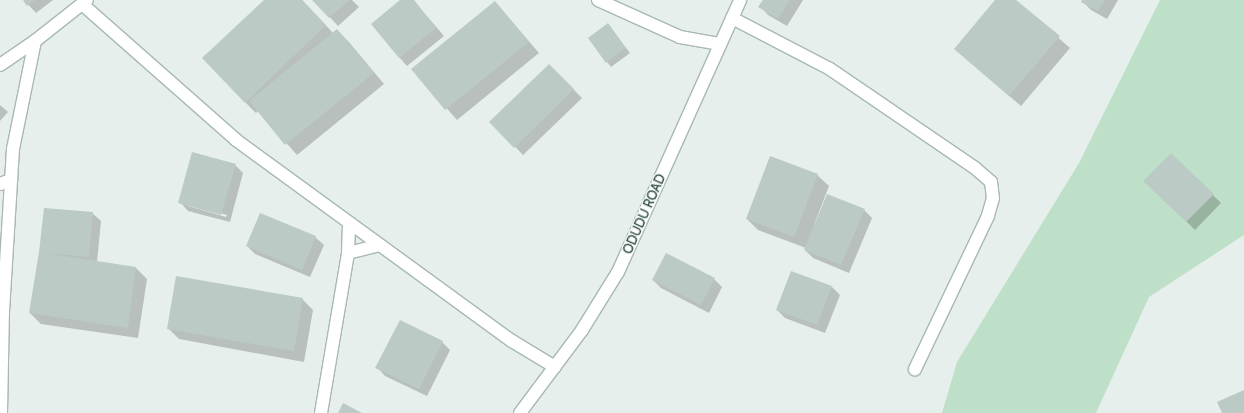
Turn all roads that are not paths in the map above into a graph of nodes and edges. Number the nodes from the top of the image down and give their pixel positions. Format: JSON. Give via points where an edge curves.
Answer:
{"nodes":[{"id":1,"x":598,"y":0,"type":"edge"},
{"id":2,"x":740,"y":0,"type":"edge"},
{"id":3,"x":84,"y":2,"type":"edge"},
{"id":4,"x":732,"y":18,"type":"junction"},
{"id":5,"x":35,"y":41,"type":"junction"},
{"id":6,"x":720,"y":44,"type":"junction"},
{"id":7,"x":0,"y":65,"type":"edge"},
{"id":8,"x":6,"y":182,"type":"edge"},
{"id":9,"x":349,"y":224,"type":"junction"},
{"id":10,"x":379,"y":245,"type":"junction"},
{"id":11,"x":348,"y":253,"type":"junction"},
{"id":12,"x":555,"y":367,"type":"junction"},
{"id":13,"x":915,"y":369,"type":"dead end"},
{"id":14,"x":1,"y":413,"type":"edge"},
{"id":15,"x":321,"y":413,"type":"edge"},
{"id":16,"x":520,"y":413,"type":"edge"}],
"edges":[{"from":1,"to":6,"type":"street","via":[[680,37]]},
{"from":2,"to":4,"type":"street","name":"ODUDU ROAD"},
{"from":3,"to":5,"type":"street"},
{"from":3,"to":9,"type":"street","via":[[236,140]]},
{"from":4,"to":6,"type":"street","name":"ODUDU ROAD"},
{"from":4,"to":13,"type":"street","via":[[830,69],[975,168],[991,182],[993,198],[988,216]]},
{"from":5,"to":7,"type":"street"},
{"from":5,"to":8,"type":"street"},
{"from":6,"to":12,"type":"street","name":"ODUDU ROAD","via":[[618,272],[582,330]]},
{"from":8,"to":14,"type":"street"},
{"from":9,"to":10,"type":"street"},
{"from":9,"to":11,"type":"street"},
{"from":10,"to":11,"type":"street"},
{"from":10,"to":12,"type":"street","via":[[512,341]]},
{"from":11,"to":15,"type":"street"},
{"from":12,"to":16,"type":"street","name":"ODUDU ROAD"}]}
